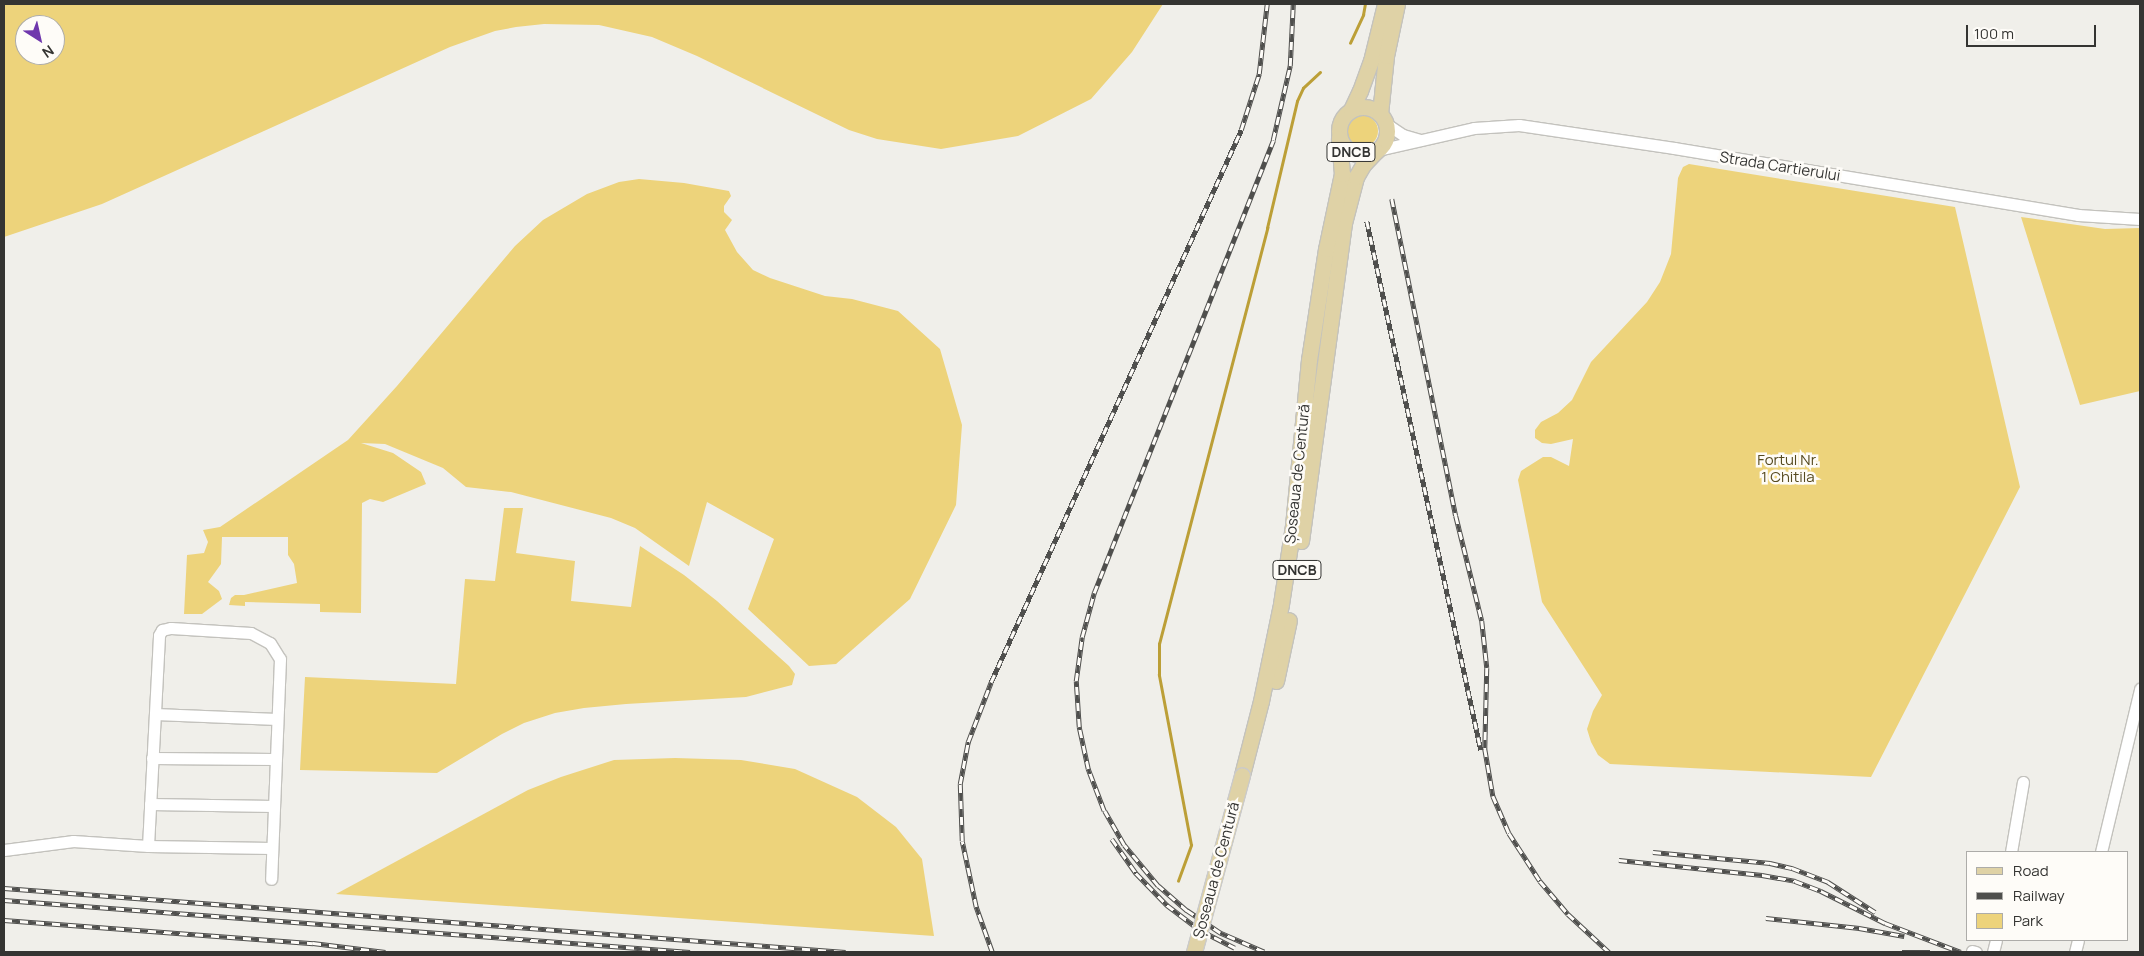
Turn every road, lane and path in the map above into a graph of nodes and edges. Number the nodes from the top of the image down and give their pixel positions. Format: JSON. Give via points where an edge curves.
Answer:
{"nodes":[{"id":1,"x":1385,"y":4,"type":"edge"},
{"id":2,"x":1397,"y":4,"type":"edge"},
{"id":3,"x":1351,"y":110,"type":"junction"},
{"id":4,"x":1382,"y":118,"type":"junction"},
{"id":5,"x":1339,"y":138,"type":"junction"},
{"id":6,"x":1420,"y":140,"type":"junction"},
{"id":7,"x":1377,"y":151,"type":"junction"},
{"id":8,"x":2140,"y":219,"type":"edge"},
{"id":9,"x":2140,"y":689,"type":"edge"},
{"id":10,"x":155,"y":714,"type":"junction"},
{"id":11,"x":277,"y":719,"type":"junction"},
{"id":12,"x":152,"y":758,"type":"junction"},
{"id":13,"x":274,"y":760,"type":"junction"},
{"id":14,"x":1247,"y":776,"type":"junction"},
{"id":15,"x":2023,"y":782,"type":"dead end"},
{"id":16,"x":150,"y":804,"type":"junction"},
{"id":17,"x":273,"y":806,"type":"junction"},
{"id":18,"x":148,"y":846,"type":"junction"},
{"id":19,"x":271,"y":848,"type":"junction"},
{"id":20,"x":4,"y":850,"type":"edge"},
{"id":21,"x":2011,"y":851,"type":"edge"},
{"id":22,"x":2101,"y":851,"type":"edge"},
{"id":23,"x":271,"y":879,"type":"dead end"},
{"id":24,"x":1194,"y":952,"type":"edge"},
{"id":25,"x":1203,"y":952,"type":"edge"}],
"edges":[{"from":1,"to":3,"type":"main road","name":"Șoseaua de Centură","number":"DNCB","via":[[1371,61]]},
{"from":2,"to":4,"type":"main road","name":"Șoseaua de Centură","number":"DNCB","via":[[1386,56]]},
{"from":3,"to":4,"type":"main road","via":[[1369,108]]},
{"from":3,"to":5,"type":"main road","name":"Șoseaua de Centură","number":"DNCB","via":[[1339,124]]},
{"from":4,"to":6,"type":"street","via":[[1403,135]]},
{"from":4,"to":7,"type":"main road","name":"Șoseaua de Centură","number":"DNCB","via":[[1387,133]]},
{"from":5,"to":7,"type":"main road","number":"DNCB","via":[[1354,154],[1362,156]]},
{"from":5,"to":14,"type":"main road","name":"Șoseaua de Centură","number":"DNCB","via":[[1342,174],[1326,249],[1309,360],[1293,526]]},
{"from":6,"to":7,"type":"street","name":"Strada Cartierului"},
{"from":6,"to":8,"type":"street","name":"Strada Cartierului","via":[[1495,125],[1546,128],[2078,215]]},
{"from":7,"to":14,"type":"main road","name":"Șoseaua de Centură","number":"DNCB","via":[[1356,177],[1344,223],[1289,618]]},
{"from":9,"to":22,"type":"street"},
{"from":10,"to":11,"type":"street"},
{"from":10,"to":11,"type":"street","via":[[159,635],[167,628],[180,628],[243,631],[270,643],[280,659]]},
{"from":10,"to":12,"type":"street"},
{"from":11,"to":13,"type":"street"},
{"from":12,"to":13,"type":"street"},
{"from":12,"to":16,"type":"street"},
{"from":13,"to":17,"type":"street"},
{"from":14,"to":24,"type":"main road","name":"Șoseaua de Centură","number":"DNCB","bridge":true},
{"from":14,"to":25,"type":"main road","name":"Șoseaua de Centură","number":"DNCB"},
{"from":15,"to":21,"type":"street"},
{"from":16,"to":17,"type":"street"},
{"from":16,"to":18,"type":"street"},
{"from":17,"to":19,"type":"street"},
{"from":18,"to":19,"type":"street"},
{"from":18,"to":20,"type":"street","via":[[72,841]]},
{"from":19,"to":23,"type":"street"}]}
